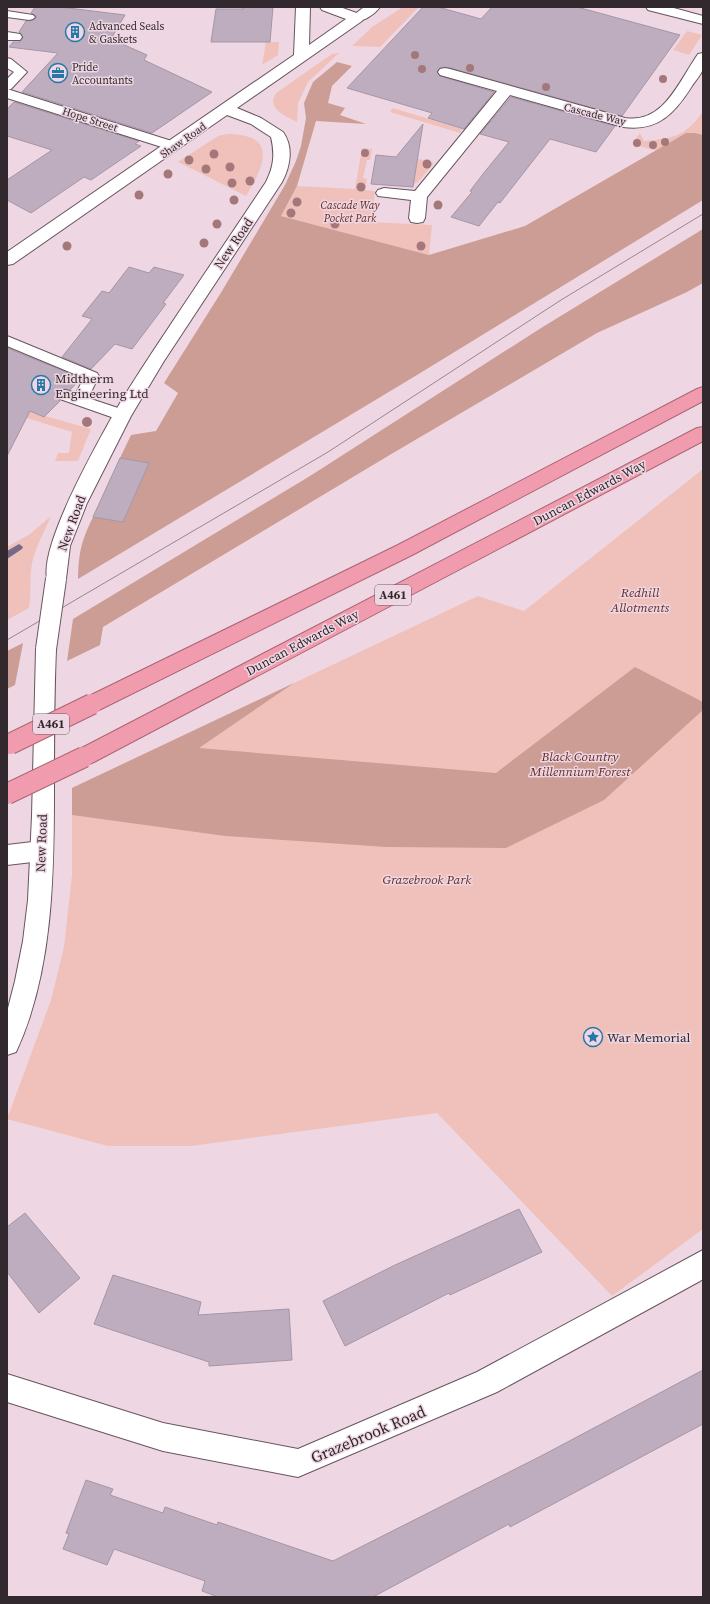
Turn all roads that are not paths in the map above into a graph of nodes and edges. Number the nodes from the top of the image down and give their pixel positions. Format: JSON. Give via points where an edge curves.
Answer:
{"nodes":[{"id":1,"x":303,"y":7,"type":"edge"},
{"id":2,"x":328,"y":7,"type":"edge"},
{"id":3,"x":373,"y":7,"type":"edge"},
{"id":4,"x":653,"y":7,"type":"edge"},
{"id":5,"x":7,"y":14,"type":"edge"},
{"id":6,"x":29,"y":17,"type":"dead end"},
{"id":7,"x":357,"y":18,"type":"junction"},
{"id":8,"x":703,"y":20,"type":"edge"},
{"id":9,"x":301,"y":57,"type":"junction"},
{"id":10,"x":703,"y":57,"type":"edge"},
{"id":11,"x":7,"y":62,"type":"edge"},
{"id":12,"x":445,"y":72,"type":"dead end"},
{"id":13,"x":7,"y":86,"type":"edge"},
{"id":14,"x":506,"y":90,"type":"junction"},
{"id":15,"x":7,"y":93,"type":"edge"},
{"id":16,"x":226,"y":109,"type":"junction"},
{"id":17,"x":173,"y":146,"type":"junction"},
{"id":18,"x":384,"y":193,"type":"dead end"},
{"id":19,"x":419,"y":196,"type":"junction"},
{"id":20,"x":417,"y":218,"type":"dead end"},
{"id":21,"x":7,"y":260,"type":"edge"},
{"id":22,"x":7,"y":341,"type":"edge"},
{"id":23,"x":703,"y":393,"type":"edge"},
{"id":24,"x":65,"y":395,"type":"dead end"},
{"id":25,"x":80,"y":400,"type":"junction"},
{"id":26,"x":122,"y":415,"type":"junction"},
{"id":27,"x":703,"y":433,"type":"edge"},
{"id":28,"x":9,"y":745,"type":"edge"},
{"id":29,"x":7,"y":794,"type":"edge"},
{"id":30,"x":41,"y":851,"type":"junction"},
{"id":31,"x":7,"y":856,"type":"edge"},
{"id":32,"x":7,"y":1044,"type":"edge"},
{"id":33,"x":703,"y":1263,"type":"edge"},
{"id":34,"x":7,"y":1388,"type":"edge"}],
"edges":[{"from":1,"to":9,"type":"street"},
{"from":2,"to":7,"type":"street"},
{"from":3,"to":7,"type":"street","name":"Shaw Road"},
{"from":4,"to":8,"type":"street"},
{"from":5,"to":6,"type":"lane"},
{"from":7,"to":9,"type":"street","name":"Shaw Road"},
{"from":9,"to":16,"type":"street","name":"Shaw Road"},
{"from":10,"to":14,"type":"street","name":"Cascade Way","via":[[665,112],[656,119],[633,124]]},
{"from":11,"to":13,"type":"lane","via":[[21,72]]},
{"from":12,"to":14,"type":"street","name":"Cascade Way"},
{"from":14,"to":19,"type":"street"},
{"from":15,"to":17,"type":"street","name":"Hope Street"},
{"from":16,"to":17,"type":"street","name":"Shaw Road"},
{"from":16,"to":26,"type":"street","name":"New Road","via":[[256,121],[278,135],[283,153],[281,168]]},
{"from":17,"to":21,"type":"street","name":"Shaw Road"},
{"from":18,"to":19,"type":"street"},
{"from":19,"to":20,"type":"street"},
{"from":22,"to":25,"type":"lane","via":[[92,376]]},
{"from":23,"to":28,"type":"highway","number":"A461","bridge":true,"via":[[405,550]]},
{"from":24,"to":25,"type":"lane"},
{"from":25,"to":26,"type":"lane"},
{"from":26,"to":30,"type":"street","name":"New Road","bridge":true,"via":[[77,504],[60,546],[46,649]]},
{"from":27,"to":29,"type":"highway","name":"Duncan Edwards Way","number":"A461","bridge":true,"via":[[84,757]]},
{"from":30,"to":31,"type":"street"},
{"from":30,"to":32,"type":"street","name":"New Road","via":[[34,949]]},
{"from":33,"to":34,"type":"street","name":"Grazebrook Road","via":[[691,1272],[487,1382],[298,1464],[163,1437]]}]}
